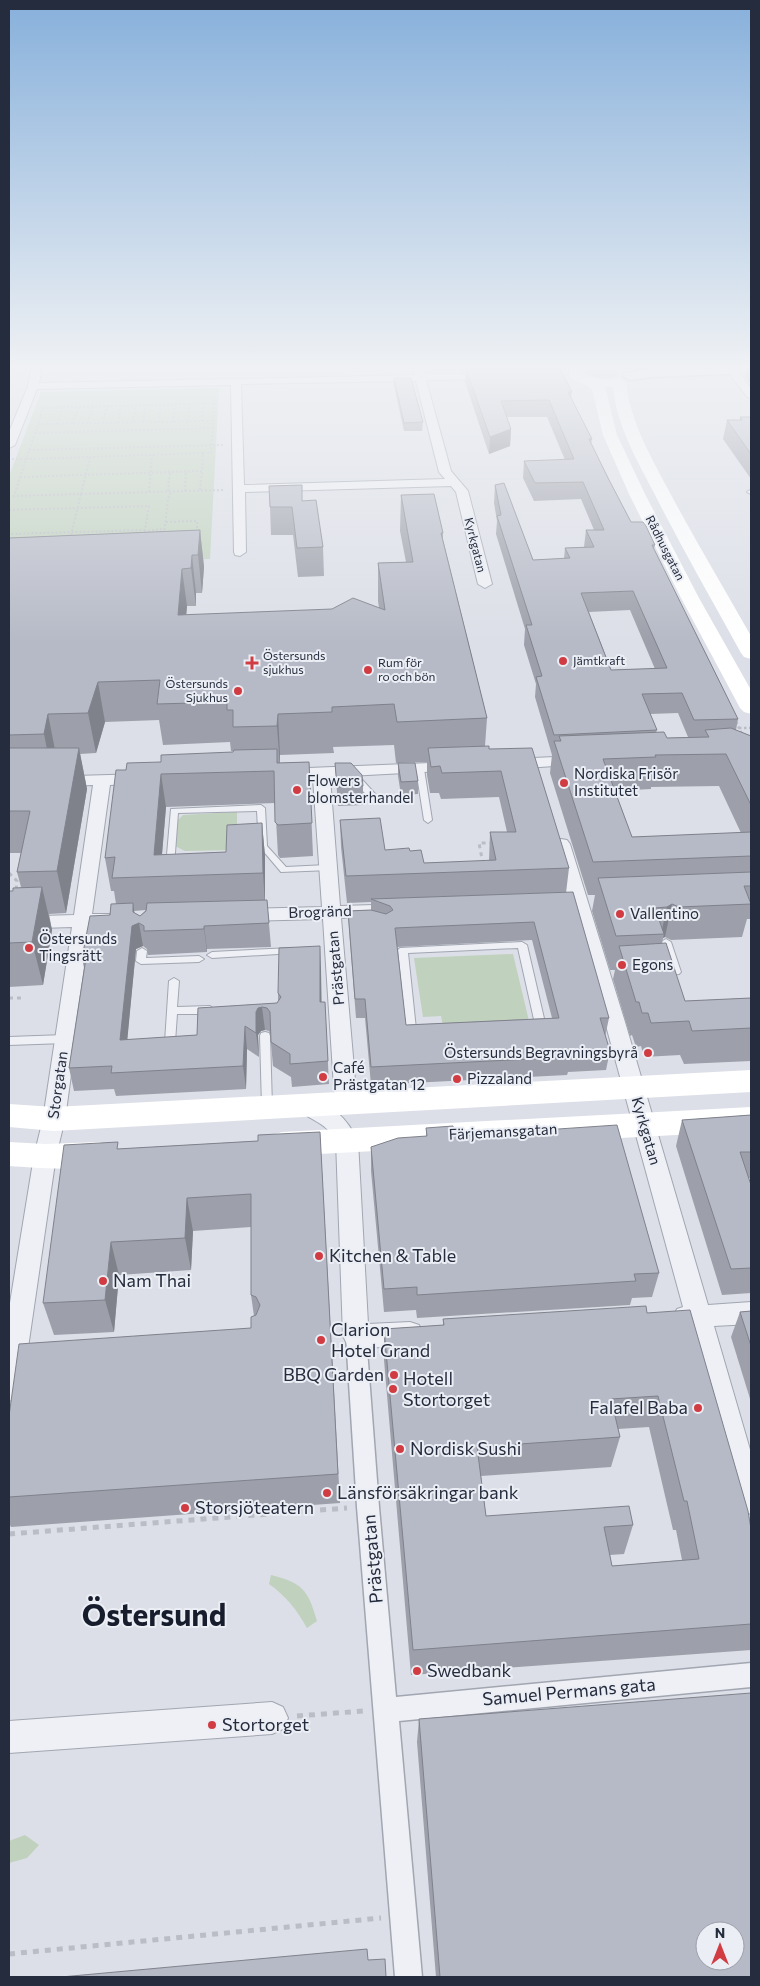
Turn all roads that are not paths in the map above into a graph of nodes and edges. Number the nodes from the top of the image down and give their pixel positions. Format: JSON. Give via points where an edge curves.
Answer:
{"nodes":[{"id":1,"x":239,"y":458,"type":"edge"},
{"id":2,"x":441,"y":458,"type":"edge"},
{"id":3,"x":621,"y":458,"type":"edge"},
{"id":4,"x":643,"y":458,"type":"edge"},
{"id":5,"x":454,"y":482,"type":"junction"},
{"id":6,"x":240,"y":489,"type":"junction"},
{"id":7,"x":240,"y":552,"type":"dead end"},
{"id":8,"x":485,"y":584,"type":"dead end"},
{"id":9,"x":751,"y":653,"type":"edge"},
{"id":10,"x":751,"y":708,"type":"edge"},
{"id":11,"x":595,"y":760,"type":"edge"},
{"id":12,"x":498,"y":765,"type":"edge"},
{"id":13,"x":468,"y":766,"type":"edge"},
{"id":14,"x":420,"y":769,"type":"junction"},
{"id":15,"x":350,"y":772,"type":"junction"},
{"id":16,"x":321,"y":773,"type":"junction"},
{"id":17,"x":272,"y":774,"type":"edge"},
{"id":18,"x":160,"y":778,"type":"edge"},
{"id":19,"x":102,"y":780,"type":"junction"},
{"id":20,"x":9,"y":783,"type":"edge"},
{"id":21,"x":374,"y":798,"type":"dead end"},
{"id":22,"x":428,"y":820,"type":"dead end"},
{"id":23,"x":555,"y":824,"type":"edge"},
{"id":24,"x":328,"y":868,"type":"junction"},
{"id":25,"x":169,"y":874,"type":"edge"},
{"id":26,"x":598,"y":903,"type":"edge"},
{"id":27,"x":570,"y":904,"type":"junction"},
{"id":28,"x":395,"y":910,"type":"edge"},
{"id":29,"x":331,"y":911,"type":"junction"},
{"id":30,"x":223,"y":916,"type":"edge"},
{"id":31,"x":135,"y":919,"type":"edge"},
{"id":32,"x":82,"y":922,"type":"junction"},
{"id":33,"x":369,"y":922,"type":"edge"},
{"id":34,"x":10,"y":923,"type":"edge"},
{"id":35,"x":666,"y":942,"type":"edge"},
{"id":36,"x":142,"y":951,"type":"dead end"},
{"id":37,"x":306,"y":951,"type":"edge"},
{"id":38,"x":212,"y":955,"type":"dead end"},
{"id":39,"x":199,"y":959,"type":"dead end"},
{"id":40,"x":648,"y":973,"type":"edge"},
{"id":41,"x":174,"y":982,"type":"dead end"},
{"id":42,"x":217,"y":1009,"type":"edge"},
{"id":43,"x":172,"y":1012,"type":"junction"},
{"id":44,"x":542,"y":1027,"type":"joint"},
{"id":45,"x":265,"y":1036,"type":"dead end"},
{"id":46,"x":65,"y":1039,"type":"junction"},
{"id":47,"x":9,"y":1042,"type":"edge"},
{"id":48,"x":170,"y":1042,"type":"edge"},
{"id":49,"x":751,"y":1081,"type":"edge"},
{"id":50,"x":634,"y":1087,"type":"junction"},
{"id":51,"x":346,"y":1103,"type":"junction"},
{"id":52,"x":307,"y":1105,"type":"junction"},
{"id":53,"x":267,"y":1107,"type":"junction"},
{"id":54,"x":9,"y":1116,"type":"edge"},
{"id":55,"x":54,"y":1119,"type":"junction"},
{"id":56,"x":751,"y":1119,"type":"edge"},
{"id":57,"x":644,"y":1124,"type":"junction"},
{"id":58,"x":347,"y":1141,"type":"junction"},
{"id":59,"x":256,"y":1145,"type":"edge"},
{"id":60,"x":128,"y":1152,"type":"edge"},
{"id":61,"x":9,"y":1154,"type":"edge"},
{"id":62,"x":45,"y":1156,"type":"junction"},
{"id":63,"x":751,"y":1313,"type":"edge"},
{"id":64,"x":699,"y":1317,"type":"junction"},
{"id":65,"x":660,"y":1319,"type":"edge"},
{"id":66,"x":430,"y":1332,"type":"edge"},
{"id":67,"x":356,"y":1336,"type":"junction"},
{"id":68,"x":19,"y":1351,"type":"edge"},
{"id":69,"x":9,"y":1389,"type":"edge"},
{"id":70,"x":751,"y":1500,"type":"edge"},
{"id":71,"x":751,"y":1675,"type":"edge"},
{"id":72,"x":386,"y":1710,"type":"junction"},
{"id":73,"x":272,"y":1718,"type":"road end"},
{"id":74,"x":9,"y":1737,"type":"edge"},
{"id":75,"x":409,"y":1977,"type":"edge"}],
"edges":[{"from":1,"to":6,"type":"street"},
{"from":2,"to":5,"type":"street","name":"Kyrkgatan","via":[[445,472]]},
{"from":3,"to":10,"type":"main road","name":"Rådhusgatan","via":[[690,598]]},
{"from":4,"to":9,"type":"main road","name":"Rådhusgatan"},
{"from":5,"to":6,"type":"street"},
{"from":5,"to":8,"type":"street","name":"Kyrkgatan","via":[[462,491]]},
{"from":6,"to":7,"type":"street"},
{"from":11,"to":12,"type":"street","via":[[539,771]]},
{"from":13,"to":14,"type":"street"},
{"from":14,"to":15,"type":"street"},
{"from":14,"to":22,"type":"lane"},
{"from":15,"to":16,"type":"street"},
{"from":15,"to":21,"type":"lane"},
{"from":16,"to":17,"type":"street"},
{"from":16,"to":24,"type":"street","name":"Prästgatan"},
{"from":18,"to":19,"type":"street"},
{"from":19,"to":20,"type":"street"},
{"from":19,"to":32,"type":"street","name":"Storgatan"},
{"from":23,"to":27,"type":"street","name":"Kyrkgatan"},
{"from":24,"to":25,"type":"lane","via":[[284,870],[262,852],[261,806],[174,811],[175,855]]},
{"from":24,"to":29,"type":"street","name":"Prästgatan"},
{"from":26,"to":27,"type":"street"},
{"from":27,"to":50,"type":"street","name":"Kyrkgatan","via":[[606,975]]},
{"from":28,"to":29,"type":"street","name":"Brogränd"},
{"from":29,"to":30,"type":"street","name":"Brogränd"},
{"from":29,"to":33,"type":"lane"},
{"from":29,"to":51,"type":"street","name":"Prästgatan","via":[[334,1017]]},
{"from":31,"to":32,"type":"street"},
{"from":32,"to":34,"type":"street"},
{"from":32,"to":46,"type":"street","name":"Storgatan"},
{"from":35,"to":40,"type":"lane","via":[[676,972]]},
{"from":36,"to":39,"type":"lane","via":[[141,961]]},
{"from":37,"to":38,"type":"lane"},
{"from":41,"to":43,"type":"lane"},
{"from":42,"to":43,"type":"lane"},
{"from":43,"to":48,"type":"lane"},
{"from":44,"to":44,"type":"lane","via":[[522,946],[404,950],[411,1033]]},
{"from":45,"to":53,"type":"lane"},
{"from":46,"to":47,"type":"lane"},
{"from":46,"to":55,"type":"street","name":"Storgatan"},
{"from":49,"to":50,"type":"main road"},
{"from":50,"to":51,"type":"main road"},
{"from":50,"to":57,"type":"street","name":"Kyrkgatan"},
{"from":51,"to":52,"type":"main road"},
{"from":52,"to":53,"type":"main road"},
{"from":52,"to":58,"type":"street","via":[[329,1116],[342,1128]]},
{"from":53,"to":55,"type":"main road"},
{"from":54,"to":55,"type":"main road"},
{"from":55,"to":62,"type":"street","name":"Storgatan"},
{"from":56,"to":57,"type":"main road","name":"Färjemansgatan"},
{"from":57,"to":58,"type":"main road","name":"Färjemansgatan"},
{"from":57,"to":64,"type":"street","name":"Kyrkgatan"},
{"from":58,"to":59,"type":"main road","name":"Färjemansgatan"},
{"from":58,"to":67,"type":"street","name":"Prästgatan"},
{"from":60,"to":62,"type":"main road"},
{"from":61,"to":62,"type":"main road"},
{"from":62,"to":68,"type":"street","name":"Storgatan"},
{"from":63,"to":64,"type":"street"},
{"from":64,"to":65,"type":"street"},
{"from":64,"to":70,"type":"street","name":"Kyrkgatan"},
{"from":66,"to":67,"type":"street"},
{"from":67,"to":72,"type":"street","name":"Prästgatan"},
{"from":68,"to":69,"type":"street","name":"Storgatan"},
{"from":71,"to":72,"type":"street","name":"Samuel Permans gata"},
{"from":72,"to":75,"type":"street","name":"Prästgatan"},
{"from":73,"to":74,"type":"street"}]}
